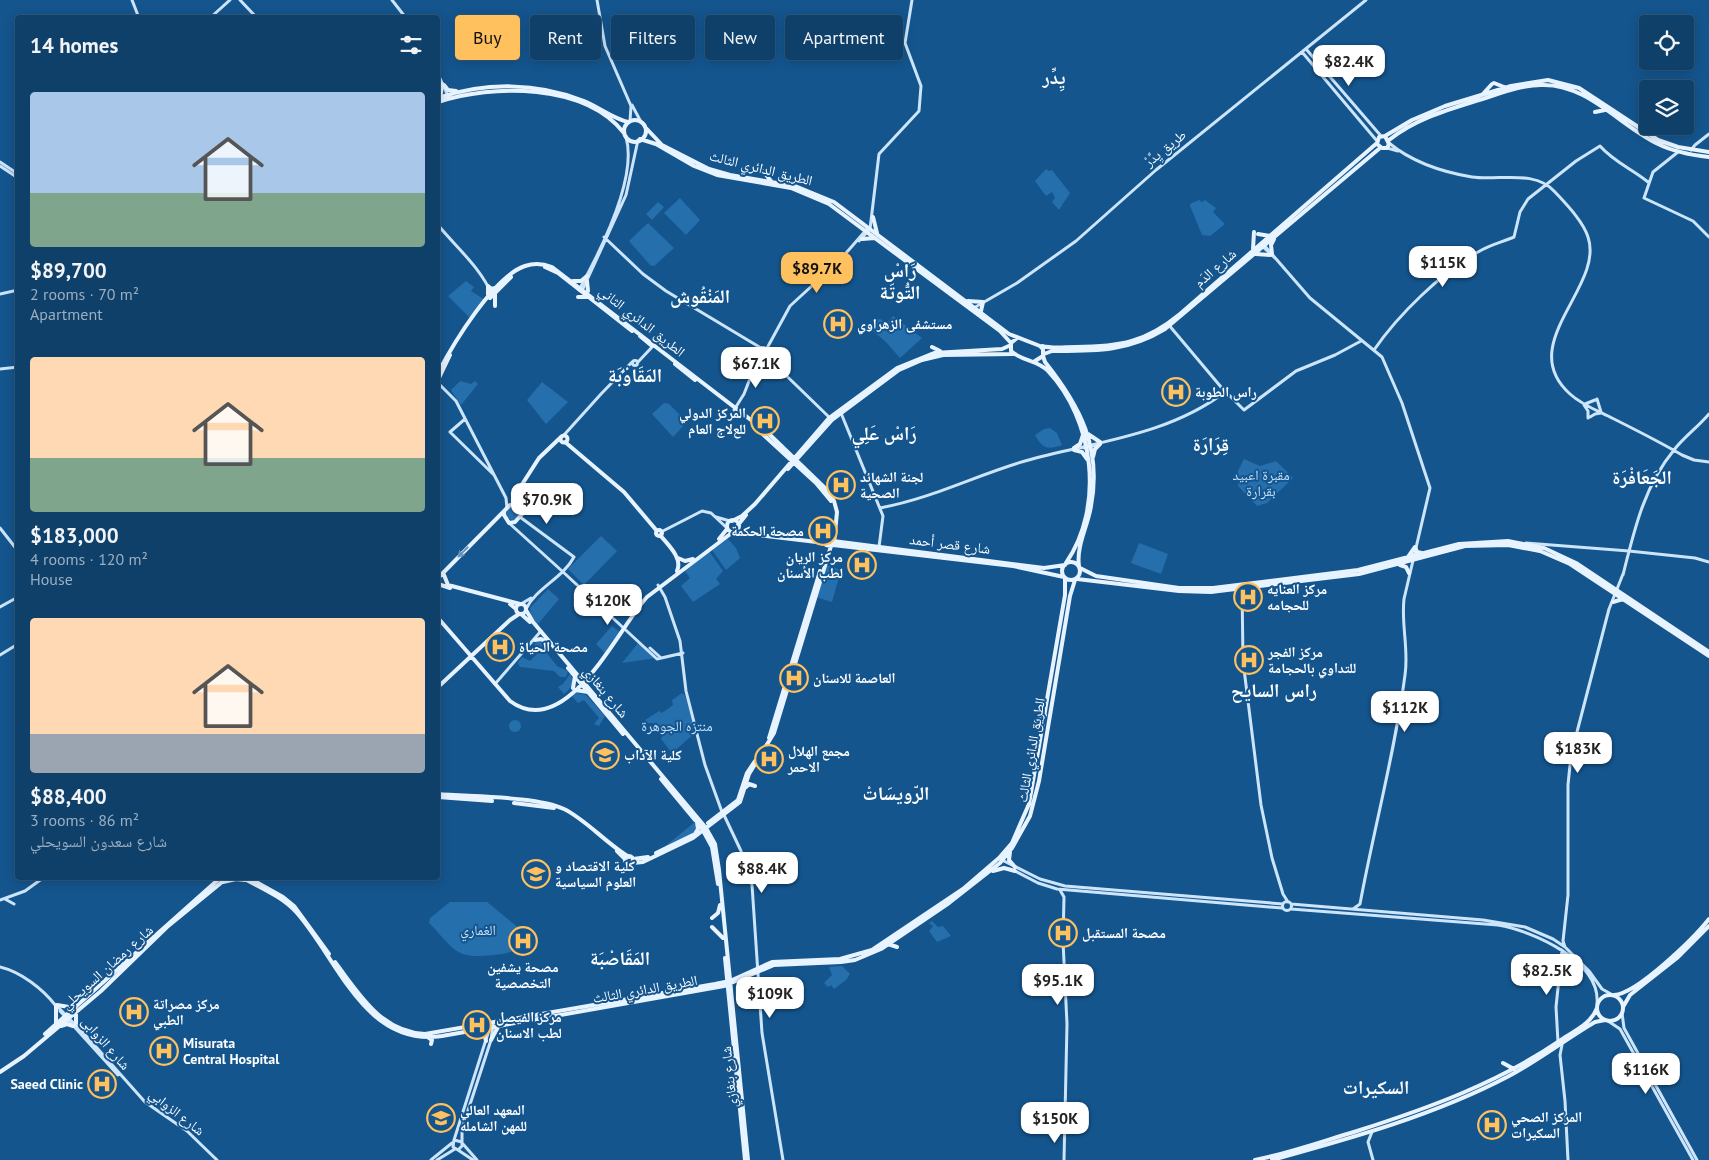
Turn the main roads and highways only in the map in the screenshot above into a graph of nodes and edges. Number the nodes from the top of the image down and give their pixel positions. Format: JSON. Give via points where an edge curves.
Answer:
{"nodes":[{"id":1,"x":1507,"y":88,"type":"junction"},
{"id":2,"x":461,"y":92,"type":"junction"},
{"id":3,"x":440,"y":94,"type":"edge"},
{"id":4,"x":1481,"y":95,"type":"junction"},
{"id":5,"x":447,"y":97,"type":"junction"},
{"id":6,"x":440,"y":98,"type":"edge"},
{"id":7,"x":1591,"y":100,"type":"junction"},
{"id":8,"x":440,"y":101,"type":"edge"},
{"id":9,"x":1606,"y":110,"type":"junction"},
{"id":10,"x":629,"y":121,"type":"junction"},
{"id":11,"x":645,"y":127,"type":"junction"},
{"id":12,"x":625,"y":135,"type":"junction"},
{"id":13,"x":1383,"y":136,"type":"junction"},
{"id":14,"x":639,"y":140,"type":"junction"},
{"id":15,"x":1389,"y":141,"type":"junction"},
{"id":16,"x":1377,"y":142,"type":"junction"},
{"id":17,"x":1380,"y":148,"type":"junction"},
{"id":18,"x":1709,"y":152,"type":"edge"},
{"id":19,"x":1691,"y":153,"type":"junction"},
{"id":20,"x":1709,"y":157,"type":"edge"},
{"id":21,"x":753,"y":178,"type":"junction"},
{"id":22,"x":772,"y":181,"type":"junction"},
{"id":23,"x":860,"y":223,"type":"junction"},
{"id":24,"x":1270,"y":236,"type":"junction"},
{"id":25,"x":1276,"y":236,"type":"junction"},
{"id":26,"x":877,"y":237,"type":"junction"},
{"id":27,"x":1263,"y":245,"type":"junction"},
{"id":28,"x":1253,"y":253,"type":"junction"},
{"id":29,"x":572,"y":282,"type":"junction"},
{"id":30,"x":495,"y":289,"type":"junction"},
{"id":31,"x":491,"y":294,"type":"junction"},
{"id":32,"x":591,"y":297,"type":"junction"},
{"id":33,"x":487,"y":298,"type":"junction"},
{"id":34,"x":965,"y":301,"type":"junction"},
{"id":35,"x":486,"y":304,"type":"junction"},
{"id":36,"x":972,"y":308,"type":"junction"},
{"id":37,"x":981,"y":312,"type":"junction"},
{"id":38,"x":1169,"y":325,"type":"junction"},
{"id":39,"x":1017,"y":338,"type":"junction"},
{"id":40,"x":1011,"y":344,"type":"junction"},
{"id":41,"x":1040,"y":346,"type":"junction"},
{"id":42,"x":943,"y":351,"type":"junction"},
{"id":43,"x":1013,"y":354,"type":"junction"},
{"id":44,"x":925,"y":355,"type":"junction"},
{"id":45,"x":1043,"y":355,"type":"junction"},
{"id":46,"x":1035,"y":361,"type":"junction"},
{"id":47,"x":440,"y":369,"type":"edge"},
{"id":48,"x":440,"y":379,"type":"edge"},
{"id":49,"x":831,"y":419,"type":"junction"},
{"id":50,"x":1082,"y":423,"type":"junction"},
{"id":51,"x":1085,"y":433,"type":"junction"},
{"id":52,"x":802,"y":450,"type":"junction"},
{"id":53,"x":785,"y":452,"type":"junction"},
{"id":54,"x":794,"y":460,"type":"junction"},
{"id":55,"x":1090,"y":461,"type":"junction"},
{"id":56,"x":787,"y":468,"type":"junction"},
{"id":57,"x":803,"y":469,"type":"junction"},
{"id":58,"x":514,"y":505,"type":"junction"},
{"id":59,"x":505,"y":510,"type":"junction"},
{"id":60,"x":731,"y":521,"type":"junction"},
{"id":61,"x":738,"y":526,"type":"junction"},
{"id":62,"x":727,"y":528,"type":"junction"},
{"id":63,"x":733,"y":532,"type":"junction"},
{"id":64,"x":830,"y":542,"type":"junction"},
{"id":65,"x":1427,"y":553,"type":"junction"},
{"id":66,"x":678,"y":558,"type":"junction"},
{"id":67,"x":692,"y":559,"type":"junction"},
{"id":68,"x":1406,"y":559,"type":"junction"},
{"id":69,"x":1412,"y":559,"type":"junction"},
{"id":70,"x":1066,"y":564,"type":"junction"},
{"id":71,"x":1397,"y":565,"type":"junction"},
{"id":72,"x":684,"y":566,"type":"junction"},
{"id":73,"x":1079,"y":567,"type":"junction"},
{"id":74,"x":677,"y":571,"type":"junction"},
{"id":75,"x":1409,"y":573,"type":"road end"},
{"id":76,"x":440,"y":575,"type":"edge"},
{"id":77,"x":440,"y":576,"type":"edge"},
{"id":78,"x":1064,"y":577,"type":"junction"},
{"id":79,"x":1076,"y":579,"type":"junction"},
{"id":80,"x":1619,"y":583,"type":"road end"},
{"id":81,"x":440,"y":585,"type":"edge"},
{"id":82,"x":1611,"y":585,"type":"junction"},
{"id":83,"x":659,"y":586,"type":"junction"},
{"id":84,"x":1242,"y":587,"type":"junction"},
{"id":85,"x":1617,"y":592,"type":"junction"},
{"id":86,"x":1625,"y":600,"type":"junction"},
{"id":87,"x":1614,"y":602,"type":"road end"},
{"id":88,"x":521,"y":604,"type":"junction"},
{"id":89,"x":526,"y":609,"type":"junction"},
{"id":90,"x":518,"y":612,"type":"junction"},
{"id":91,"x":440,"y":619,"type":"edge"},
{"id":92,"x":440,"y":619,"type":"edge"},
{"id":93,"x":624,"y":628,"type":"junction"},
{"id":94,"x":540,"y":632,"type":"junction"},
{"id":95,"x":535,"y":640,"type":"road end"},
{"id":96,"x":547,"y":642,"type":"junction"},
{"id":97,"x":1709,"y":652,"type":"edge"},
{"id":98,"x":471,"y":655,"type":"junction"},
{"id":99,"x":1709,"y":656,"type":"edge"},
{"id":100,"x":576,"y":675,"type":"junction"},
{"id":101,"x":588,"y":676,"type":"junction"},
{"id":102,"x":582,"y":682,"type":"junction"},
{"id":103,"x":440,"y":683,"type":"edge"},
{"id":104,"x":496,"y":684,"type":"junction"},
{"id":105,"x":574,"y":689,"type":"junction"},
{"id":106,"x":589,"y":690,"type":"junction"},
{"id":107,"x":503,"y":693,"type":"junction"},
{"id":108,"x":510,"y":701,"type":"junction"},
{"id":109,"x":1046,"y":715,"type":"junction"},
{"id":110,"x":1043,"y":729,"type":"junction"},
{"id":111,"x":755,"y":786,"type":"dead end"},
{"id":112,"x":746,"y":787,"type":"junction"},
{"id":113,"x":440,"y":795,"type":"edge"},
{"id":114,"x":523,"y":802,"type":"junction"},
{"id":115,"x":723,"y":814,"type":"junction"},
{"id":116,"x":697,"y":822,"type":"junction"},
{"id":117,"x":704,"y":828,"type":"junction"},
{"id":118,"x":694,"y":836,"type":"junction"},
{"id":119,"x":708,"y":837,"type":"junction"},
{"id":120,"x":1010,"y":851,"type":"junction"},
{"id":121,"x":630,"y":860,"type":"junction"},
{"id":122,"x":1000,"y":861,"type":"junction"},
{"id":123,"x":991,"y":872,"type":"junction"},
{"id":124,"x":221,"y":880,"type":"edge"},
{"id":125,"x":251,"y":880,"type":"edge"},
{"id":126,"x":251,"y":880,"type":"edge"},
{"id":127,"x":720,"y":905,"type":"junction"},
{"id":128,"x":712,"y":918,"type":"dead end"},
{"id":129,"x":1709,"y":919,"type":"edge"},
{"id":130,"x":1709,"y":926,"type":"edge"},
{"id":131,"x":712,"y":927,"type":"dead end"},
{"id":132,"x":724,"y":938,"type":"junction"},
{"id":133,"x":898,"y":938,"type":"junction"},
{"id":134,"x":888,"y":944,"type":"junction"},
{"id":135,"x":728,"y":959,"type":"junction"},
{"id":136,"x":758,"y":968,"type":"junction"},
{"id":137,"x":726,"y":969,"type":"junction"},
{"id":138,"x":742,"y":974,"type":"junction"},
{"id":139,"x":728,"y":983,"type":"junction"},
{"id":140,"x":716,"y":986,"type":"junction"},
{"id":141,"x":1612,"y":995,"type":"junction"},
{"id":142,"x":729,"y":998,"type":"junction"},
{"id":143,"x":1597,"y":1006,"type":"junction"},
{"id":144,"x":1623,"y":1007,"type":"junction"},
{"id":145,"x":590,"y":1008,"type":"junction"},
{"id":146,"x":76,"y":1010,"type":"junction"},
{"id":147,"x":1607,"y":1020,"type":"junction"},
{"id":148,"x":492,"y":1025,"type":"junction"},
{"id":149,"x":501,"y":1025,"type":"junction"},
{"id":150,"x":56,"y":1026,"type":"junction"},
{"id":151,"x":476,"y":1030,"type":"junction"},
{"id":152,"x":429,"y":1038,"type":"junction"},
{"id":153,"x":491,"y":1040,"type":"road end"},
{"id":154,"x":486,"y":1042,"type":"road end"},
{"id":155,"x":431,"y":1044,"type":"dead end"},
{"id":156,"x":1560,"y":1044,"type":"junction"},
{"id":157,"x":1514,"y":1069,"type":"junction"},
{"id":158,"x":0,"y":1070,"type":"edge"},
{"id":159,"x":1502,"y":1075,"type":"junction"},
{"id":160,"x":744,"y":1130,"type":"junction"},
{"id":161,"x":1272,"y":1159,"type":"edge"},
{"id":162,"x":747,"y":1160,"type":"edge"},
{"id":163,"x":1255,"y":1160,"type":"edge"}],
"edges":[{"from":1,"to":4,"type":"main road"},
{"from":1,"to":4,"type":"main road","via":[[1493,84]]},
{"from":1,"to":19,"type":"main road","via":[[1542,80],[1572,85],[1658,140]]},
{"from":2,"to":3,"type":"main road","via":[[452,91],[442,83]]},
{"from":2,"to":5,"type":"main road"},
{"from":2,"to":10,"type":"main road","via":[[505,86],[544,89],[579,99]]},
{"from":4,"to":13,"type":"main road","via":[[1422,115]]},
{"from":5,"to":6,"type":"main road"},
{"from":5,"to":8,"type":"main road"},
{"from":5,"to":12,"type":"main road","via":[[501,90],[545,94],[593,109],[613,121]]},
{"from":7,"to":9,"type":"main road"},
{"from":7,"to":9,"type":"main road","via":[[1594,111]]},
{"from":7,"to":15,"type":"main road","via":[[1560,87],[1542,84],[1524,87],[1435,114]]},
{"from":9,"to":19,"type":"main road","via":[[1657,144]]},
{"from":10,"to":11,"type":"main road","via":[[641,122]]},
{"from":10,"to":12,"type":"main road","via":[[624,128]]},
{"from":11,"to":14,"type":"main road","via":[[645,133]]},
{"from":11,"to":21,"type":"main road","name":"الطريق الدائري الثالث","via":[[662,144],[691,161],[724,174]]},
{"from":12,"to":14,"type":"main road","via":[[630,140]]},
{"from":13,"to":15,"type":"main road"},
{"from":13,"to":16,"type":"main road","name":"شارع الدَم"},
{"from":14,"to":23,"type":"main road","name":"الطريق الدائري الثالث","via":[[656,144],[717,175],[790,188],[814,196]]},
{"from":15,"to":17,"type":"main road","via":[[1386,148]]},
{"from":16,"to":17,"type":"main road"},
{"from":16,"to":24,"type":"main road","name":"شارع الدَم"},
{"from":17,"to":25,"type":"main road","name":"شارع الدَم"},
{"from":18,"to":19,"type":"main road"},
{"from":19,"to":20,"type":"main road"},
{"from":21,"to":22,"type":"main road","name":"الطريق الدائري الثالث"},
{"from":21,"to":22,"type":"main road","via":[[762,171]]},
{"from":22,"to":23,"type":"main road","name":"الطريق الدائري الثالث","via":[[821,195]]},
{"from":23,"to":26,"type":"main road","name":"الطريق الدائري الثالث"},
{"from":23,"to":26,"type":"main road","via":[[861,239]]},
{"from":23,"to":26,"type":"main road","via":[[872,217]]},
{"from":24,"to":27,"type":"main road","name":"شارع الدَم"},
{"from":24,"to":28,"type":"main road","via":[[1256,233]]},
{"from":25,"to":27,"type":"main road","name":"شارع الدَم"},
{"from":25,"to":28,"type":"main road","via":[[1271,254]]},
{"from":26,"to":34,"type":"main road","name":"الطريق الدائري الثالث"},
{"from":26,"to":36,"type":"main road","name":"الطريق الدائري الثالث"},
{"from":27,"to":28,"type":"main road","name":"شارع الدَم"},
{"from":28,"to":38,"type":"main road","name":"شارع الدَم"},
{"from":29,"to":30,"type":"main road","name":"الطريق الدائري الثاني","via":[[552,267],[532,264],[515,271]]},
{"from":29,"to":32,"type":"main road","name":"الطريق الدائري الثاني"},
{"from":29,"to":32,"type":"main road","via":[[577,296]]},
{"from":29,"to":32,"type":"main road","via":[[587,278]]},
{"from":30,"to":31,"type":"main road","name":"الطريق الدائري الثاني"},
{"from":30,"to":33,"type":"main road","via":[[488,286]]},
{"from":30,"to":35,"type":"main road","via":[[495,306],[491,302]]},
{"from":31,"to":33,"type":"main road","name":"الطريق الدائري الثاني"},
{"from":31,"to":35,"type":"main road","name":"الطريق الدائري الثاني"},
{"from":32,"to":53,"type":"main road","name":"الطريق الدائري الثاني"},
{"from":33,"to":47,"type":"main road","name":"الطريق الدائري الثاني","via":[[451,347]]},
{"from":34,"to":36,"type":"main road","name":"الطريق الدائري الثالث"},
{"from":34,"to":37,"type":"main road","via":[[983,302]]},
{"from":35,"to":48,"type":"main road","name":"الطريق الدائري الثاني","via":[[453,349]]},
{"from":36,"to":37,"type":"main road","name":"الطريق الدائري الثالث"},
{"from":36,"to":40,"type":"main road","name":"الطريق الدائري الثالث"},
{"from":37,"to":39,"type":"main road","name":"الطريق الدائري الثالث"},
{"from":38,"to":41,"type":"main road","name":"شارع الدَم","via":[[1120,345]]},
{"from":38,"to":45,"type":"main road","name":"شارع الدَم","via":[[1143,342],[1124,348],[1052,351]]},
{"from":39,"to":40,"type":"main road"},
{"from":39,"to":41,"type":"main road","name":"الطريق الدائري الثالث"},
{"from":40,"to":42,"type":"main road","via":[[1002,349]]},
{"from":40,"to":43,"type":"main road"},
{"from":41,"to":45,"type":"main road"},
{"from":42,"to":44,"type":"main road"},
{"from":42,"to":44,"type":"main road","via":[[931,348]]},
{"from":43,"to":46,"type":"main road"},
{"from":43,"to":49,"type":"main road","via":[[949,354],[922,360],[885,379]]},
{"from":44,"to":49,"type":"main road","via":[[891,372]]},
{"from":45,"to":46,"type":"main road"},
{"from":45,"to":50,"type":"main road","via":[[1046,364],[1071,395]]},
{"from":46,"to":50,"type":"main road","via":[[1048,370],[1061,387]]},
{"from":49,"to":52,"type":"main road"},
{"from":50,"to":51,"type":"main road"},
{"from":51,"to":55,"type":"main road"},
{"from":51,"to":55,"type":"main road","via":[[1100,443]]},
{"from":51,"to":55,"type":"main road","via":[[1081,443],[1073,449],[1082,452]]},
{"from":52,"to":53,"type":"main road"},
{"from":52,"to":54,"type":"main road"},
{"from":52,"to":57,"type":"main road","via":[[800,460]]},
{"from":53,"to":54,"type":"main road","name":"الطريق الدائري الثاني"},
{"from":53,"to":56,"type":"main road"},
{"from":54,"to":56,"type":"main road"},
{"from":54,"to":57,"type":"main road","name":"الطريق الدائري الثاني"},
{"from":55,"to":70,"type":"main road","via":[[1087,508],[1076,547]]},
{"from":55,"to":73,"type":"main road","via":[[1092,500],[1078,554]]},
{"from":56,"to":57,"type":"main road"},
{"from":56,"to":60,"type":"main road","via":[[745,514]]},
{"from":56,"to":61,"type":"main road"},
{"from":57,"to":64,"type":"main road","name":"الطريق الدائري الثاني","via":[[835,503],[837,521]]},
{"from":58,"to":59,"type":"main road"},
{"from":58,"to":59,"type":"main road","via":[[522,511],[515,522],[509,523],[504,516]]},
{"from":58,"to":66,"type":"main road","via":[[514,497],[539,458],[564,439],[624,492],[660,532]]},
{"from":59,"to":76,"type":"main road","one_way":true},
{"from":60,"to":61,"type":"main road"},
{"from":60,"to":62,"type":"main road"},
{"from":61,"to":63,"type":"main road"},
{"from":61,"to":64,"type":"main road","name":"شارع قصر أحمد","via":[[748,531]]},
{"from":62,"to":63,"type":"main road","name":"شارع قصر أحمد"},
{"from":62,"to":67,"type":"main road","via":[[724,535]]},
{"from":63,"to":64,"type":"main road","name":"شارع قصر أحمد"},
{"from":63,"to":72,"type":"main road"},
{"from":64,"to":70,"type":"main road","name":"شارع قصر أحمد","via":[[1044,568]]},
{"from":64,"to":78,"type":"main road","name":"شارع قصر أحمد","via":[[1013,566]]},
{"from":64,"to":112,"type":"main road","name":"الطريق الدائري الثاني","via":[[774,733],[748,777]]},
{"from":64,"to":115,"type":"main road","name":"الطريق الدائري الثاني","via":[[769,739],[747,773],[738,800]]},
{"from":65,"to":68,"type":"main road","via":[[1419,553],[1415,547]]},
{"from":65,"to":69,"type":"main road"},
{"from":65,"to":82,"type":"main road","via":[[1479,541],[1524,544],[1560,554]]},
{"from":66,"to":67,"type":"main road"},
{"from":66,"to":72,"type":"main road"},
{"from":66,"to":74,"type":"main road"},
{"from":67,"to":72,"type":"main road"},
{"from":68,"to":69,"type":"main road"},
{"from":68,"to":84,"type":"main road","via":[[1358,570]]},
{"from":69,"to":71,"type":"main road"},
{"from":69,"to":85,"type":"main road","via":[[1479,545],[1525,548],[1570,564]]},
{"from":70,"to":73,"type":"main road","via":[[1072,562]]},
{"from":70,"to":78,"type":"main road","via":[[1062,571]]},
{"from":71,"to":75,"type":"main road","via":[[1406,567]]},
{"from":71,"to":84,"type":"main road","via":[[1359,574]]},
{"from":72,"to":74,"type":"main road"},
{"from":72,"to":83,"type":"main road"},
{"from":73,"to":79,"type":"main road","via":[[1080,575]]},
{"from":73,"to":84,"type":"main road","via":[[1096,576],[1179,588]]},
{"from":74,"to":83,"type":"main road"},
{"from":77,"to":88,"type":"main road","via":[[444,575],[448,585]]},
{"from":78,"to":79,"type":"main road"},
{"from":78,"to":109,"type":"main road","name":"الطريق الدائري الثالث","via":[[1065,596]]},
{"from":79,"to":84,"type":"main road","via":[[1190,592]]},
{"from":79,"to":120,"type":"main road","name":"الطريق الدائري الثالث","via":[[1070,596],[1034,803],[1026,826]]},
{"from":80,"to":82,"type":"main road"},
{"from":81,"to":90,"type":"main road","via":[[509,604]]},
{"from":82,"to":85,"type":"main road"},
{"from":83,"to":93,"type":"main road","via":[[638,605]]},
{"from":85,"to":86,"type":"main road"},
{"from":85,"to":97,"type":"main road"},
{"from":86,"to":87,"type":"main road"},
{"from":86,"to":99,"type":"main road"},
{"from":88,"to":89,"type":"main road","name":"شارع بنغازي"},
{"from":88,"to":90,"type":"main road"},
{"from":89,"to":90,"type":"main road"},
{"from":89,"to":94,"type":"main road","name":"شارع بنغازي"},
{"from":90,"to":94,"type":"main road","name":"شارع بنغازي"},
{"from":90,"to":98,"type":"main road"},
{"from":91,"to":98,"type":"main road"},
{"from":92,"to":98,"type":"main road"},
{"from":93,"to":101,"type":"main road"},
{"from":93,"to":101,"type":"main road"},
{"from":94,"to":96,"type":"main road","name":"شارع بنغازي"},
{"from":94,"to":100,"type":"main road","name":"شارع بنغازي"},
{"from":95,"to":96,"type":"main road"},
{"from":96,"to":100,"type":"main road","name":"شارع بنغازي"},
{"from":98,"to":103,"type":"main road"},
{"from":98,"to":104,"type":"main road"},
{"from":100,"to":101,"type":"main road"},
{"from":100,"to":102,"type":"main road","name":"شارع بنغازي"},
{"from":100,"to":105,"type":"main road"},
{"from":101,"to":102,"type":"main road"},
{"from":101,"to":106,"type":"main road"},
{"from":102,"to":105,"type":"main road"},
{"from":102,"to":106,"type":"main road","name":"شارع بنغازي"},
{"from":104,"to":105,"type":"main road","via":[[511,700],[530,708],[548,706]]},
{"from":104,"to":107,"type":"main road"},
{"from":105,"to":106,"type":"main road"},
{"from":105,"to":108,"type":"main road","via":[[555,705],[541,710],[522,708]]},
{"from":106,"to":116,"type":"main road","name":"شارع بنغازي"},
{"from":106,"to":117,"type":"main road","name":"شارع بنغازي"},
{"from":107,"to":108,"type":"main road"},
{"from":107,"to":108,"type":"main road","via":[[503,700]]},
{"from":109,"to":110,"type":"main road","name":"الطريق الدائري الثالث"},
{"from":109,"to":110,"type":"main road","via":[[1036,721]]},
{"from":110,"to":122,"type":"main road","name":"الطريق الدائري الثالث","via":[[1027,812]]},
{"from":111,"to":112,"type":"main road","via":[[749,784]]},
{"from":112,"to":115,"type":"main road","via":[[740,802]]},
{"from":113,"to":114,"type":"main road"},
{"from":114,"to":121,"type":"main road","via":[[562,810]]},
{"from":114,"to":121,"type":"main road","via":[[543,803],[568,811]]},
{"from":115,"to":117,"type":"main road"},
{"from":116,"to":117,"type":"main road","name":"شارع بنغازي"},
{"from":116,"to":118,"type":"main road"},
{"from":117,"to":118,"type":"main road"},
{"from":117,"to":119,"type":"main road","name":"شارع بنغازي"},
{"from":117,"to":135,"type":"main road","name":"شارع بنغازي","via":[[717,855]]},
{"from":118,"to":119,"type":"main road","via":[[703,834]]},
{"from":118,"to":121,"type":"main road","via":[[644,861]]},
{"from":119,"to":127,"type":"main road","name":"شارع بنغازي","via":[[715,860]]},
{"from":120,"to":122,"type":"main road","name":"الطريق الدائري الثالث"},
{"from":120,"to":123,"type":"main road","via":[[1009,860],[1015,869],[1001,868]]},
{"from":122,"to":123,"type":"main road","name":"الطريق الدائري الثالث"},
{"from":122,"to":136,"type":"main road","name":"الطريق الدائري الثالث","via":[[872,950],[840,959],[780,960]]},
{"from":123,"to":133,"type":"main road","name":"الطريق الدائري الثالث"},
{"from":124,"to":146,"type":"main road","name":"شارع رمضان السويحلي"},
{"from":125,"to":148,"type":"main road","name":"الطريق الدائري الثالث","via":[[283,897],[297,910],[356,990],[376,1014],[392,1026],[410,1033],[425,1034]]},
{"from":126,"to":152,"type":"main road","name":"الطريق الدائري الثالث","via":[[296,912],[350,988],[384,1024],[405,1035]]},
{"from":127,"to":128,"type":"main road"},
{"from":127,"to":132,"type":"main road","name":"شارع بنغازي"},
{"from":129,"to":141,"type":"main road","via":[[1649,976],[1624,994]]},
{"from":130,"to":144,"type":"main road","via":[[1678,958],[1630,995]]},
{"from":131,"to":132,"type":"main road"},
{"from":132,"to":137,"type":"main road","name":"شارع بنغازي"},
{"from":133,"to":134,"type":"main road","name":"الطريق الدائري الثالث"},
{"from":133,"to":134,"type":"main road","via":[[897,947]]},
{"from":134,"to":136,"type":"main road","name":"الطريق الدائري الثالث","via":[[847,961]]},
{"from":135,"to":138,"type":"main road","via":[[733,973]]},
{"from":135,"to":139,"type":"main road","name":"شارع بنغازي"},
{"from":136,"to":138,"type":"main road","name":"الطريق الدائري الثالث"},
{"from":136,"to":139,"type":"main road","name":"الطريق الدائري الثالث"},
{"from":137,"to":139,"type":"main road","name":"شارع بنغازي"},
{"from":137,"to":140,"type":"main road"},
{"from":138,"to":139,"type":"main road","name":"الطريق الدائري الثالث"},
{"from":139,"to":140,"type":"main road","name":"الطريق الدائري الثالث"},
{"from":139,"to":142,"type":"main road","name":"شارع بنغازي"},
{"from":139,"to":160,"type":"main road","name":"شارع بنغازي"},
{"from":140,"to":142,"type":"main road","via":[[725,990]]},
{"from":140,"to":145,"type":"main road","name":"الطريق الدائري الثالث"},
{"from":141,"to":143,"type":"main road","via":[[1602,997]]},
{"from":141,"to":144,"type":"main road","via":[[1620,998]]},
{"from":142,"to":160,"type":"main road","name":"شارع بنغازي"},
{"from":143,"to":147,"type":"main road","via":[[1598,1014]]},
{"from":143,"to":156,"type":"main road","via":[[1589,1021]]},
{"from":144,"to":147,"type":"main road","via":[[1615,1020]]},
{"from":145,"to":148,"type":"main road","name":"الطريق الدائري الثالث"},
{"from":145,"to":149,"type":"main road","name":"الطريق الدائري الثالث"},
{"from":146,"to":150,"type":"main road","name":"شارع رمضان السويحلي"},
{"from":146,"to":150,"type":"main road","via":[[74,1025]]},
{"from":146,"to":150,"type":"main road","via":[[56,1005]]},
{"from":147,"to":156,"type":"main road","via":[[1596,1022]]},
{"from":148,"to":149,"type":"main road","name":"الطريق الدائري الثالث"},
{"from":148,"to":151,"type":"main road","name":"الطريق الدائري الثالث"},
{"from":149,"to":153,"type":"main road"},
{"from":150,"to":158,"type":"main road","name":"شارع رمضان السويحلي","via":[[20,1060]]},
{"from":151,"to":152,"type":"main road","name":"الطريق الدائري الثالث"},
{"from":151,"to":154,"type":"main road","via":[[484,1033]]},
{"from":152,"to":155,"type":"main road"},
{"from":156,"to":157,"type":"main road"},
{"from":156,"to":161,"type":"main road","via":[[1509,1076],[1418,1116]]},
{"from":157,"to":159,"type":"main road"},
{"from":157,"to":159,"type":"main road","via":[[1503,1065]]},
{"from":159,"to":161,"type":"main road","via":[[1424,1109]]},
{"from":160,"to":162,"type":"main road","name":"شارع بنغازي"},
{"from":161,"to":163,"type":"main road"}]}
